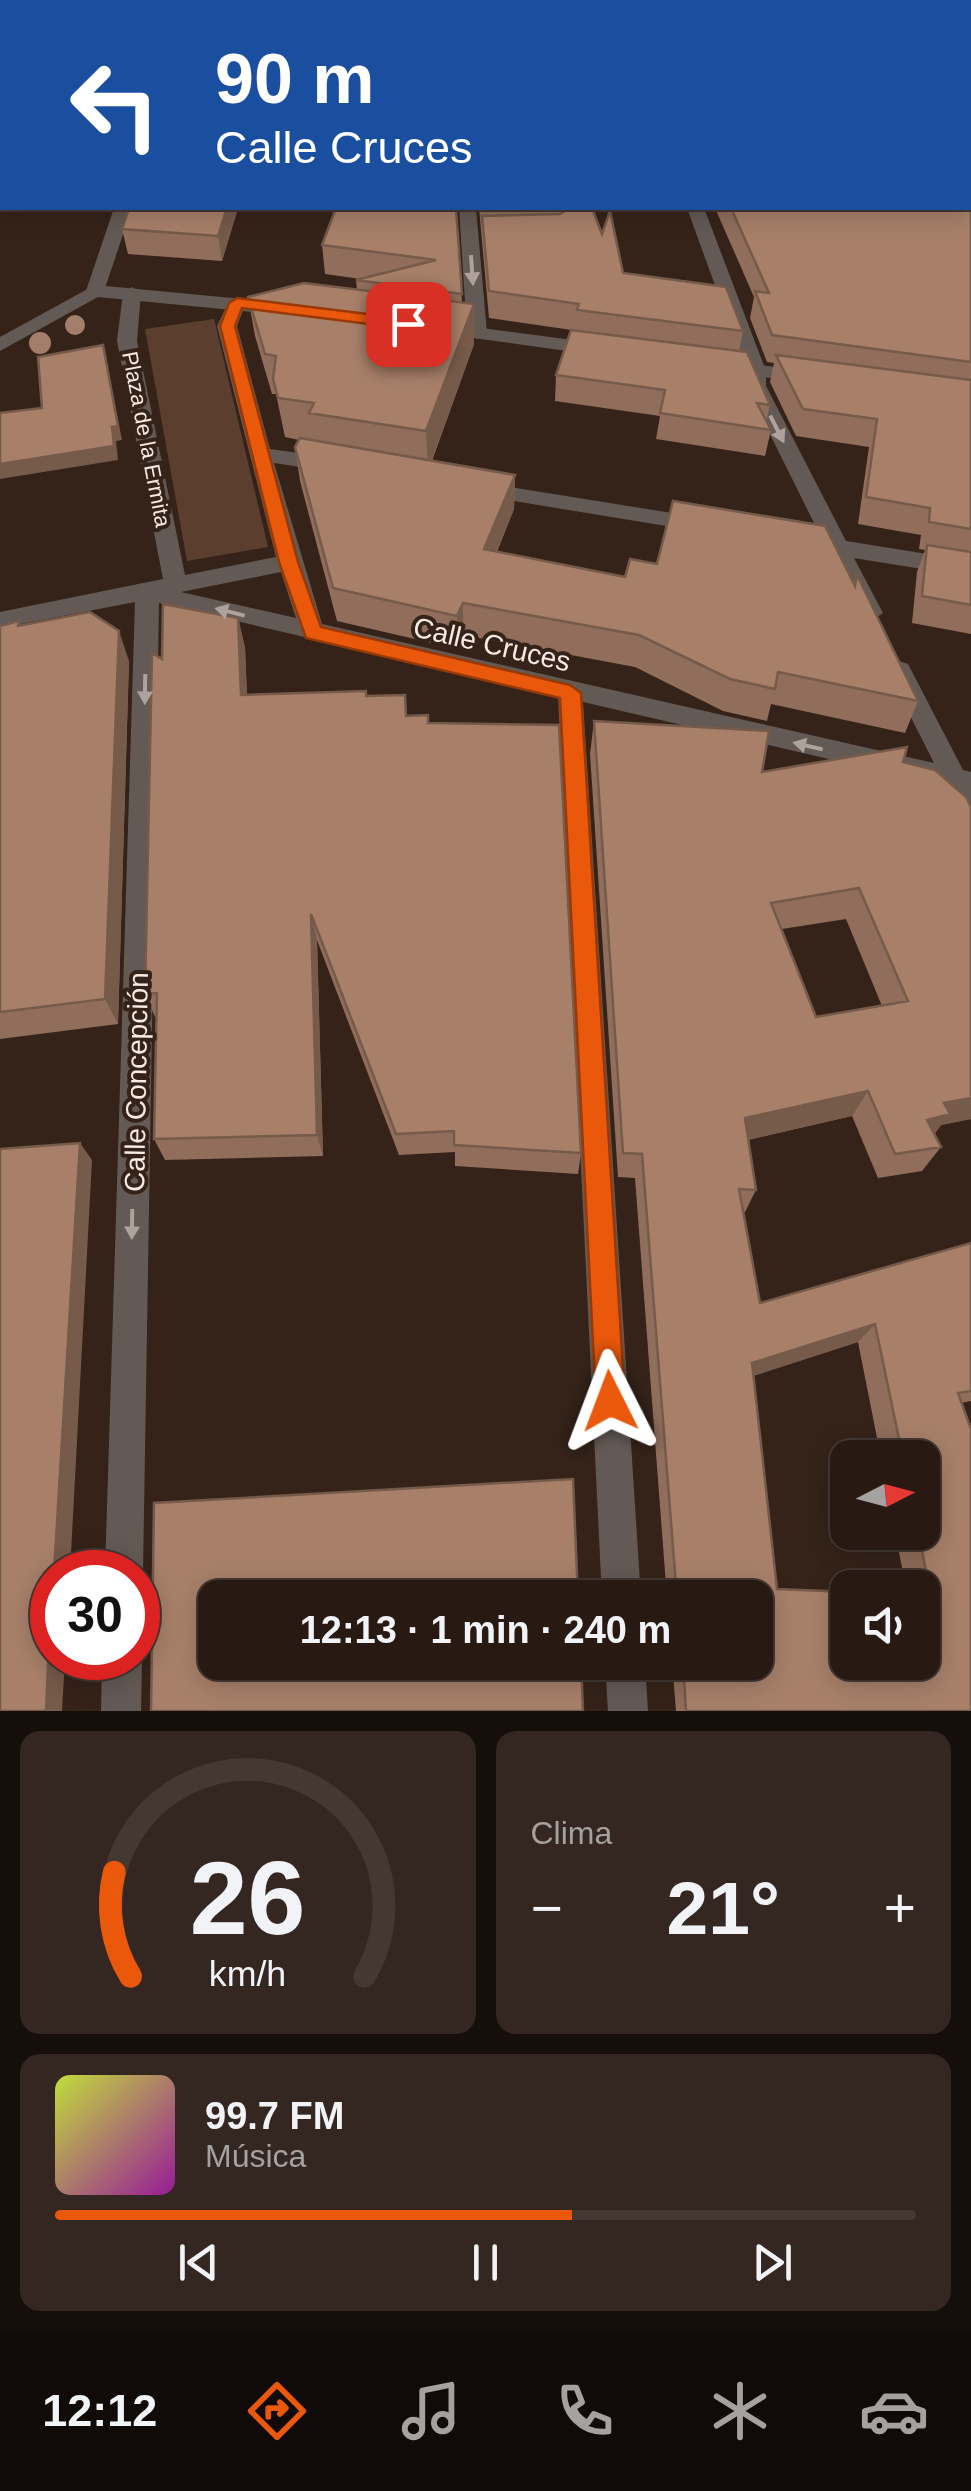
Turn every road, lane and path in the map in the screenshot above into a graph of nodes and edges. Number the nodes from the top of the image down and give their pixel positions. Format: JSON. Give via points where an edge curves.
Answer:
{"nodes":[{"id":1,"x":121,"y":210,"type":"edge"},
{"id":2,"x":467,"y":210,"type":"edge"},
{"id":3,"x":696,"y":210,"type":"edge"},
{"id":4,"x":95,"y":291,"type":"junction"},
{"id":5,"x":132,"y":294,"type":"junction"},
{"id":6,"x":237,"y":303,"type":"junction"},
{"id":7,"x":311,"y":312,"type":"edge"},
{"id":8,"x":422,"y":326,"type":"edge"},
{"id":9,"x":477,"y":333,"type":"junction"},
{"id":10,"x":0,"y":345,"type":"edge"},
{"id":11,"x":626,"y":353,"type":"edge"},
{"id":12,"x":700,"y":363,"type":"edge"},
{"id":13,"x":756,"y":371,"type":"junction"},
{"id":14,"x":834,"y":381,"type":"edge"},
{"id":15,"x":260,"y":454,"type":"junction"},
{"id":16,"x":358,"y":469,"type":"edge"},
{"id":17,"x":454,"y":485,"type":"edge"},
{"id":18,"x":722,"y":528,"type":"edge"},
{"id":19,"x":780,"y":538,"type":"edge"},
{"id":20,"x":838,"y":547,"type":"junction"},
{"id":21,"x":289,"y":562,"type":"junction"},
{"id":22,"x":971,"y":570,"type":"edge"},
{"id":23,"x":161,"y":587,"type":"junction"},
{"id":24,"x":0,"y":620,"type":"edge"},
{"id":25,"x":313,"y":632,"type":"junction"},
{"id":26,"x":570,"y":693,"type":"junction"},
{"id":27,"x":963,"y":780,"type":"edge"},
{"id":28,"x":971,"y":811,"type":"edge"},
{"id":29,"x":125,"y":1550,"type":"edge"},
{"id":30,"x":621,"y":1580,"type":"edge"},
{"id":31,"x":122,"y":1680,"type":"edge"},
{"id":32,"x":626,"y":1680,"type":"edge"},
{"id":33,"x":121,"y":1711,"type":"edge"},
{"id":34,"x":628,"y":1711,"type":"edge"}],
"edges":[{"from":1,"to":4,"type":"street"},
{"from":2,"to":9,"type":"street","one_way":true,"via":[[479,234]]},
{"from":3,"to":13,"type":"street"},
{"from":4,"to":5,"type":"street"},
{"from":4,"to":10,"type":"street"},
{"from":5,"to":6,"type":"street"},
{"from":5,"to":23,"type":"street","name":"Plaza de la Ermita","via":[[127,342]]},
{"from":6,"to":7,"type":"street"},
{"from":6,"to":15,"type":"street","via":[[228,326]]},
{"from":8,"to":9,"type":"street"},
{"from":9,"to":11,"type":"street"},
{"from":12,"to":13,"type":"street"},
{"from":13,"to":14,"type":"street"},
{"from":13,"to":20,"type":"street","one_way":true,"via":[[756,386]]},
{"from":15,"to":16,"type":"street"},
{"from":15,"to":21,"type":"street"},
{"from":17,"to":18,"type":"street"},
{"from":19,"to":20,"type":"street"},
{"from":20,"to":22,"type":"street"},
{"from":20,"to":27,"type":"street"},
{"from":21,"to":23,"type":"street"},
{"from":21,"to":25,"type":"street"},
{"from":23,"to":24,"type":"street","name":"Calle Cruces"},
{"from":25,"to":23,"type":"street","name":"Calle Cruces","one_way":true},
{"from":23,"to":29,"type":"street","name":"Calle Concepción","one_way":true},
{"from":25,"to":26,"type":"street","name":"Calle Cruces"},
{"from":27,"to":26,"type":"street","name":"Calle Cruces","one_way":true},
{"from":26,"to":30,"type":"street"},
{"from":27,"to":28,"type":"street"},
{"from":31,"to":33,"type":"street"},
{"from":32,"to":34,"type":"street"}]}
